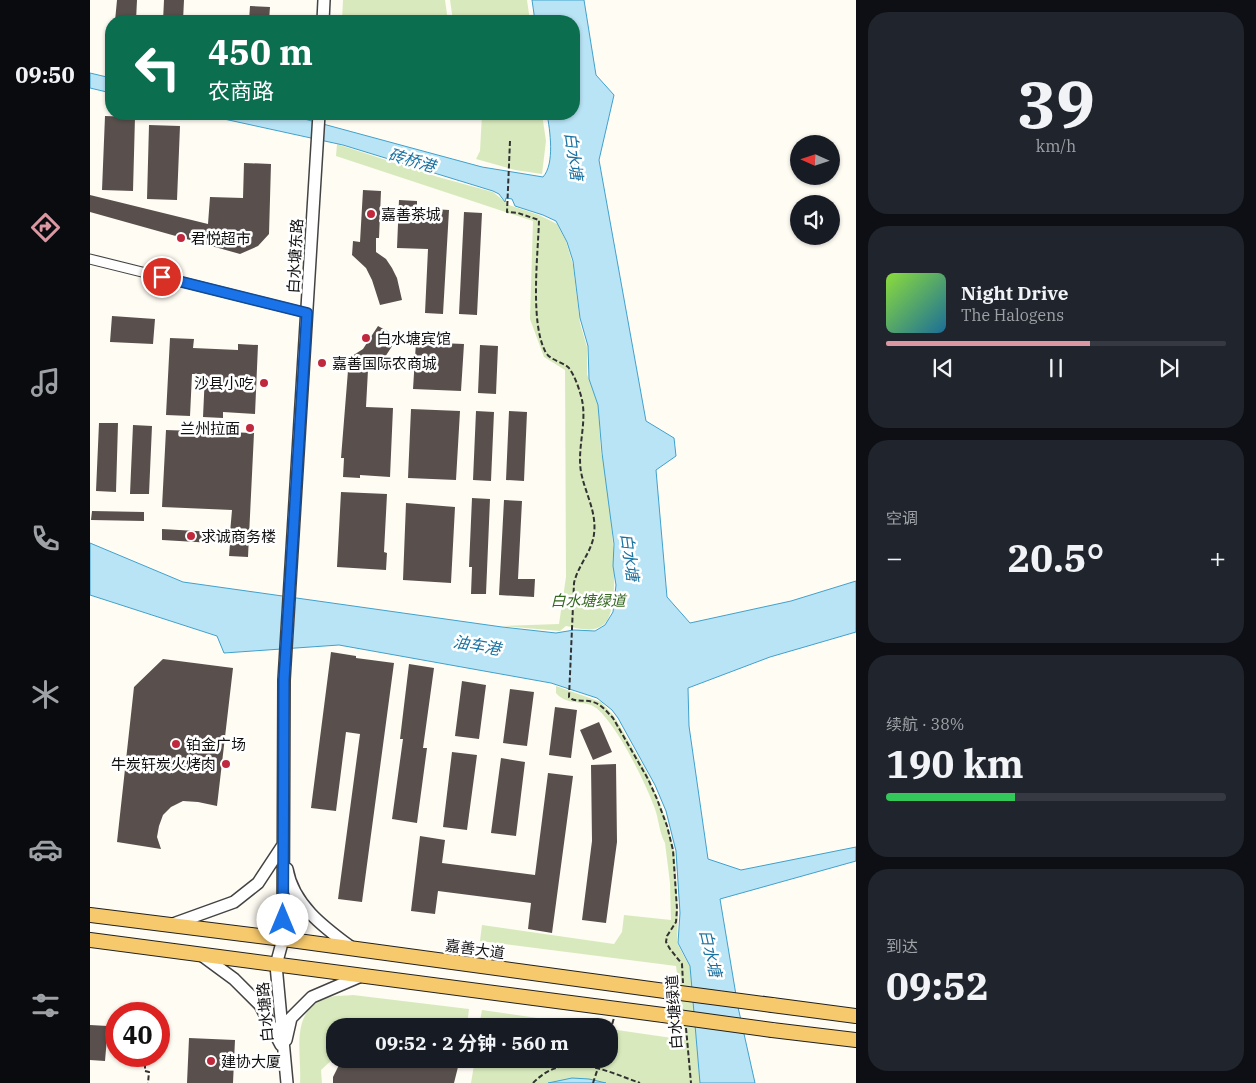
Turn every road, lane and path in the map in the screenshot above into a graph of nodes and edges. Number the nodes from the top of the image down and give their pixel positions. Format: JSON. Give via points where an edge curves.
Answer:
{"nodes":[{"id":1,"x":324,"y":0,"type":"edge"},
{"id":2,"x":323,"y":15,"type":"edge"},
{"id":3,"x":319,"y":120,"type":"edge"},
{"id":4,"x":510,"y":141,"type":"dead end"},
{"id":5,"x":90,"y":259,"type":"edge"},
{"id":6,"x":307,"y":313,"type":"junction"},
{"id":7,"x":283,"y":845,"type":"junction"},
{"id":8,"x":90,"y":916,"type":"edge"},
{"id":9,"x":170,"y":925,"type":"junction"},
{"id":10,"x":283,"y":939,"type":"junction"},
{"id":11,"x":90,"y":940,"type":"edge"},
{"id":12,"x":352,"y":948,"type":"junction"},
{"id":13,"x":200,"y":954,"type":"junction"},
{"id":14,"x":276,"y":964,"type":"junction"},
{"id":15,"x":361,"y":976,"type":"junction"},
{"id":16,"x":684,"y":992,"type":"dead end"},
{"id":17,"x":856,"y":1016,"type":"edge"},
{"id":18,"x":686,"y":1029,"type":"dead end"},
{"id":19,"x":856,"y":1040,"type":"edge"},
{"id":20,"x":284,"y":1051,"type":"junction"},
{"id":21,"x":144,"y":1067,"type":"edge"},
{"id":22,"x":598,"y":1068,"type":"edge"},
{"id":23,"x":148,"y":1083,"type":"edge"},
{"id":24,"x":286,"y":1083,"type":"edge"},
{"id":25,"x":533,"y":1083,"type":"edge"},
{"id":26,"x":593,"y":1083,"type":"edge"},
{"id":27,"x":640,"y":1083,"type":"edge"},
{"id":28,"x":691,"y":1083,"type":"edge"}],
"edges":[{"from":1,"to":2,"type":"street"},
{"from":3,"to":6,"type":"street","name":"白水塘东路"},
{"from":4,"to":16,"type":"path","name":"白水塘绿道","via":[[507,212],[539,220],[537,327],[546,353],[569,368],[582,401],[581,471],[595,521],[592,543],[576,578],[569,697],[570,700],[592,701],[613,718],[663,814],[673,850],[677,909],[676,922],[666,942],[682,964]]},
{"from":5,"to":6,"type":"street"},
{"from":6,"to":7,"type":"street","name":"白水塘东路","via":[[284,680]]},
{"from":7,"to":9,"type":"street","via":[[258,883],[234,902]]},
{"from":7,"to":10,"type":"street","name":"白水塘东路"},
{"from":7,"to":12,"type":"street","via":[[289,881],[301,902],[325,928]]},
{"from":8,"to":9,"type":"main road","name":"嘉善大道"},
{"from":9,"to":10,"type":"main road","name":"嘉善大道"},
{"from":10,"to":12,"type":"main road","name":"嘉善大道"},
{"from":10,"to":14,"type":"street","name":"白水塘路"},
{"from":11,"to":13,"type":"main road"},
{"from":12,"to":17,"type":"main road","name":"嘉善大道","bridge":true},
{"from":13,"to":14,"type":"main road"},
{"from":13,"to":20,"type":"street","via":[[234,979],[260,1005]]},
{"from":14,"to":15,"type":"main road"},
{"from":14,"to":20,"type":"street","name":"白水塘路"},
{"from":15,"to":19,"type":"main road","bridge":true},
{"from":15,"to":20,"type":"street","via":[[312,997],[291,1018]]},
{"from":18,"to":28,"type":"path","name":"白水塘绿道"},
{"from":20,"to":24,"type":"street","name":"白水塘路"},
{"from":21,"to":23,"type":"path","via":[[144,1071],[149,1072]]},
{"from":22,"to":26,"type":"path","bridge":true},
{"from":25,"to":27,"type":"path","via":[[549,1071],[570,1064],[591,1067]]}]}
